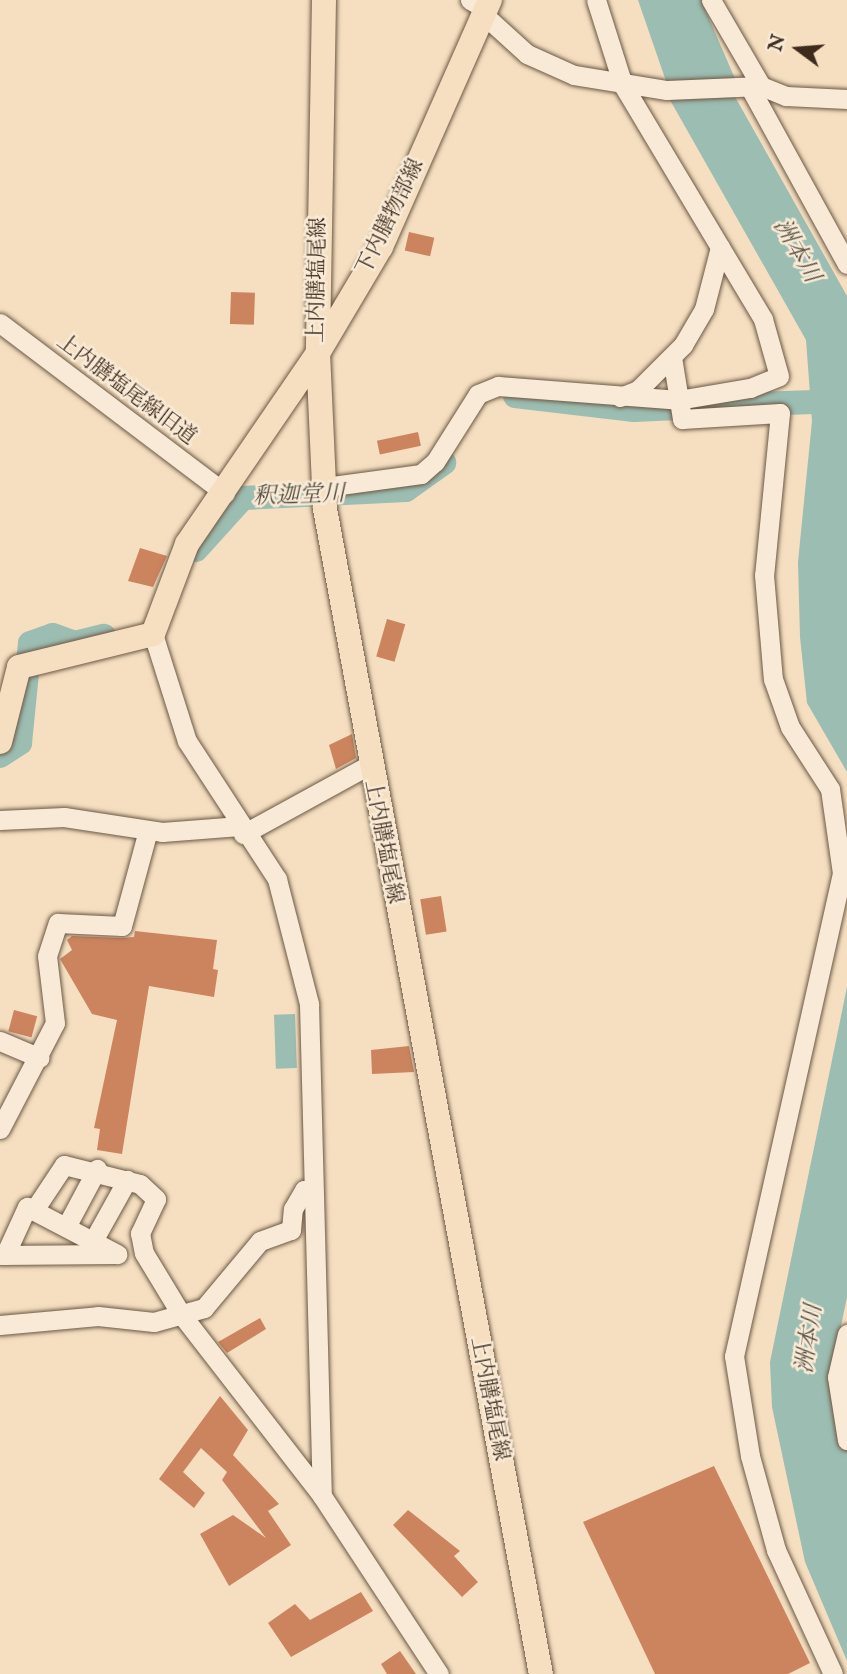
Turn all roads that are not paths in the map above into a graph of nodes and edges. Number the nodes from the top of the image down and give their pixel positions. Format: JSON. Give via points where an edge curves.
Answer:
{"nodes":[{"id":1,"x":324,"y":0,"type":"edge"},
{"id":2,"x":596,"y":0,"type":"edge"},
{"id":3,"x":711,"y":0,"type":"edge"},
{"id":4,"x":483,"y":6,"type":"edge"},
{"id":5,"x":623,"y":85,"type":"junction"},
{"id":6,"x":749,"y":87,"type":"junction"},
{"id":7,"x":847,"y":99,"type":"edge"},
{"id":8,"x":720,"y":247,"type":"junction"},
{"id":9,"x":847,"y":264,"type":"edge"},
{"id":10,"x":0,"y":323,"type":"edge"},
{"id":11,"x":318,"y":353,"type":"junction"},
{"id":12,"x":672,"y":357,"type":"junction"},
{"id":13,"x":619,"y":397,"type":"junction"},
{"id":14,"x":680,"y":410,"type":"junction"},
{"id":15,"x":225,"y":493,"type":"junction"},
{"id":16,"x":325,"y":496,"type":"junction"},
{"id":17,"x":154,"y":625,"type":"junction"},
{"id":18,"x":0,"y":742,"type":"edge"},
{"id":19,"x":369,"y":765,"type":"junction"},
{"id":20,"x":0,"y":820,"type":"edge"},
{"id":21,"x":148,"y":830,"type":"junction"},
{"id":22,"x":242,"y":830,"type":"junction"},
{"id":23,"x":0,"y":1041,"type":"edge"},
{"id":24,"x":40,"y":1058,"type":"junction"},
{"id":25,"x":0,"y":1129,"type":"edge"},
{"id":26,"x":97,"y":1169,"type":"junction"},
{"id":27,"x":127,"y":1180,"type":"junction"},
{"id":28,"x":310,"y":1191,"type":"junction"},
{"id":29,"x":34,"y":1210,"type":"junction"},
{"id":30,"x":66,"y":1227,"type":"junction"},
{"id":31,"x":93,"y":1241,"type":"junction"},
{"id":32,"x":144,"y":1253,"type":"junction"},
{"id":33,"x":117,"y":1254,"type":"junction"},
{"id":34,"x":2,"y":1255,"type":"edge"},
{"id":35,"x":181,"y":1314,"type":"junction"},
{"id":36,"x":0,"y":1325,"type":"edge"},
{"id":37,"x":847,"y":1334,"type":"edge"},
{"id":38,"x":847,"y":1440,"type":"edge"},
{"id":39,"x":322,"y":1496,"type":"junction"},
{"id":40,"x":439,"y":1674,"type":"edge"},
{"id":41,"x":541,"y":1674,"type":"edge"},
{"id":42,"x":833,"y":1674,"type":"edge"}],
"edges":[{"from":1,"to":11,"type":"main road","name":"上内膳塩尾線"},
{"from":2,"to":5,"type":"street"},
{"from":3,"to":6,"type":"street"},
{"from":4,"to":5,"type":"street","via":[[527,54],[575,75]]},
{"from":4,"to":11,"type":"main road","name":"下内膳物部線","via":[[381,247]]},
{"from":5,"to":6,"type":"street","via":[[667,90]]},
{"from":5,"to":8,"type":"street"},
{"from":6,"to":7,"type":"street","via":[[786,96]]},
{"from":6,"to":9,"type":"street"},
{"from":8,"to":12,"type":"street","via":[[704,309]]},
{"from":8,"to":14,"type":"street","via":[[763,318],[780,372],[769,383]]},
{"from":10,"to":15,"type":"street","name":"上内膳塩尾線旧道"},
{"from":11,"to":15,"type":"main road","name":"下内膳物部線"},
{"from":11,"to":16,"type":"main road","name":"上内膳塩尾線"},
{"from":12,"to":13,"type":"street","via":[[638,390]]},
{"from":12,"to":14,"type":"street"},
{"from":13,"to":14,"type":"street"},
{"from":13,"to":16,"type":"street","via":[[522,386],[488,389],[421,474]]},
{"from":14,"to":42,"type":"street","via":[[780,413],[764,575],[773,678],[790,727],[830,789],[842,873],[734,1356],[750,1456],[776,1550]]},
{"from":15,"to":17,"type":"main road","name":"下内膳物部線","via":[[187,544]]},
{"from":16,"to":19,"type":"main road","name":"上内膳塩尾線"},
{"from":17,"to":18,"type":"main road","via":[[26,665]]},
{"from":17,"to":22,"type":"street","via":[[187,741]]},
{"from":19,"to":22,"type":"street"},
{"from":19,"to":41,"type":"main road","name":"上内膳塩尾線"},
{"from":20,"to":21,"type":"street","via":[[64,817]]},
{"from":21,"to":22,"type":"street"},
{"from":21,"to":24,"type":"street","via":[[122,926],[58,922],[47,956],[55,1023]]},
{"from":22,"to":28,"type":"street","via":[[277,878],[309,1004]]},
{"from":23,"to":24,"type":"street"},
{"from":24,"to":25,"type":"street"},
{"from":26,"to":27,"type":"street"},
{"from":26,"to":29,"type":"street","via":[[64,1164]]},
{"from":26,"to":30,"type":"street"},
{"from":27,"to":31,"type":"street"},
{"from":27,"to":32,"type":"street","via":[[156,1199],[140,1233]]},
{"from":28,"to":35,"type":"street","via":[[304,1189],[293,1209],[291,1230],[260,1241],[204,1308]]},
{"from":28,"to":39,"type":"street"},
{"from":29,"to":30,"type":"street"},
{"from":29,"to":34,"type":"street","via":[[27,1207]]},
{"from":30,"to":31,"type":"street"},
{"from":31,"to":33,"type":"street"},
{"from":32,"to":33,"type":"street"},
{"from":32,"to":35,"type":"street"},
{"from":33,"to":34,"type":"street"},
{"from":35,"to":36,"type":"street","via":[[154,1322],[88,1317]]},
{"from":35,"to":39,"type":"street"},
{"from":37,"to":38,"type":"street","via":[[837,1377]]},
{"from":39,"to":40,"type":"street"}]}
